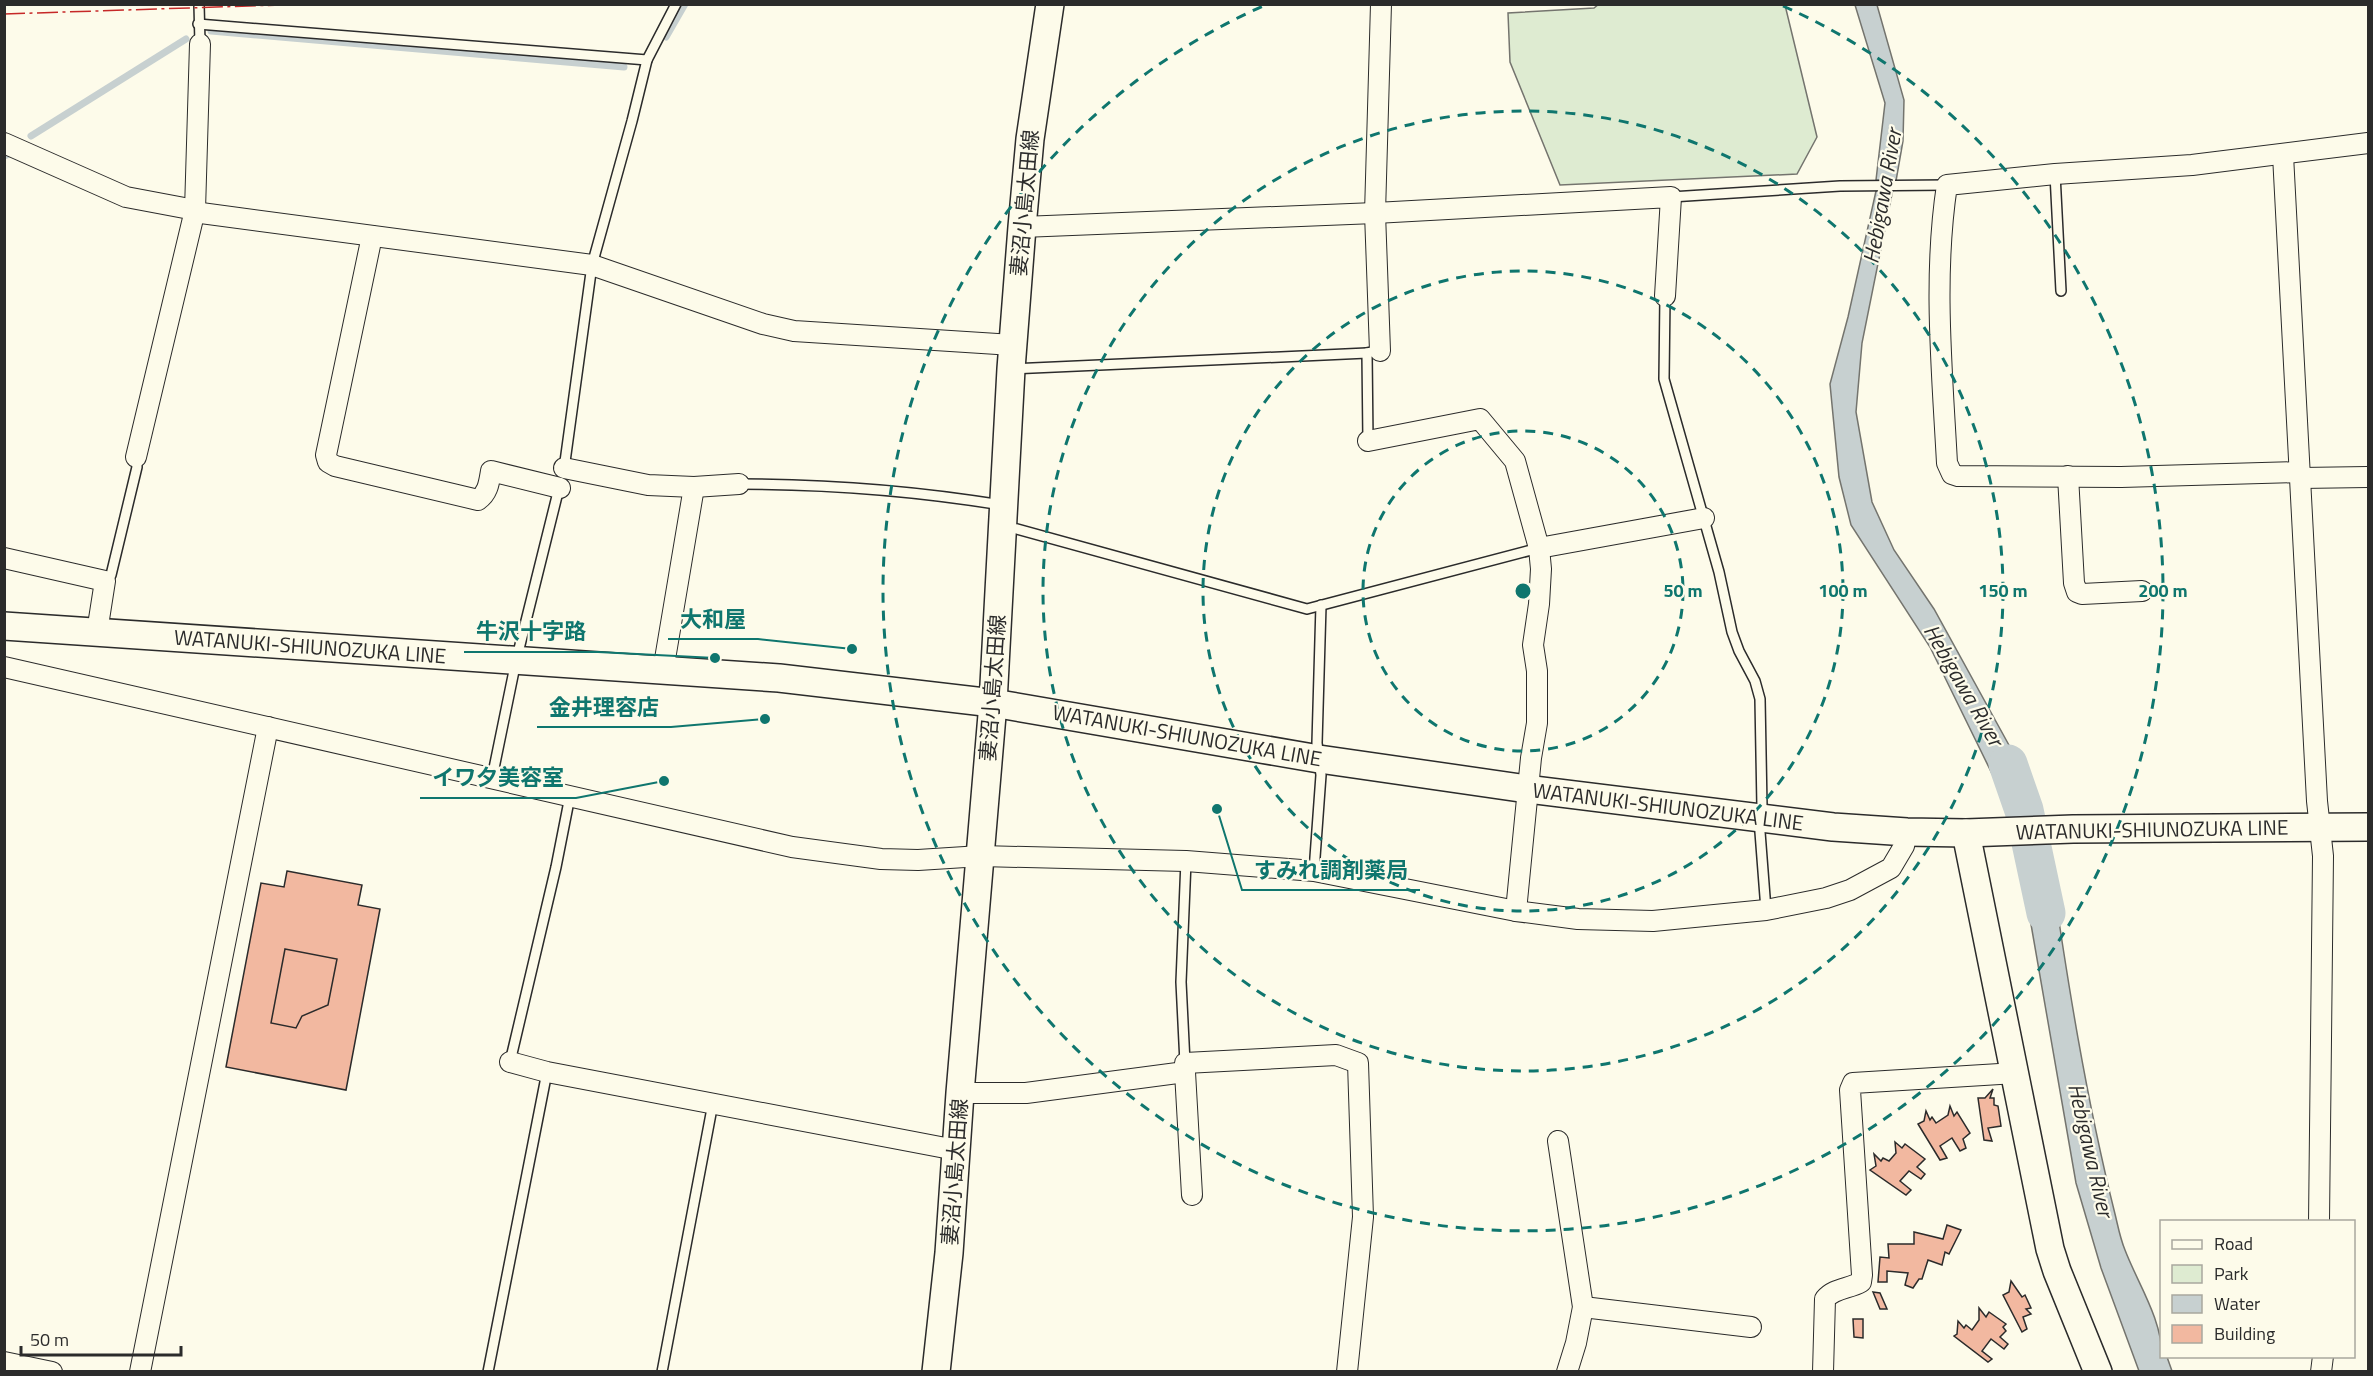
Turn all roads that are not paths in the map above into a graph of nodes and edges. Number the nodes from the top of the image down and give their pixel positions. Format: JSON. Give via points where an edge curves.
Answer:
{"nodes":[{"id":1,"x":199,"y":4,"type":"edge"},
{"id":2,"x":676,"y":4,"type":"edge"},
{"id":3,"x":1050,"y":4,"type":"edge"},
{"id":4,"x":1381,"y":4,"type":"edge"},
{"id":5,"x":198,"y":24,"type":"junction"},
{"id":6,"x":200,"y":44,"type":"joint"},
{"id":7,"x":647,"y":60,"type":"junction"},
{"id":8,"x":4,"y":143,"type":"edge"},
{"id":9,"x":2368,"y":143,"type":"edge"},
{"id":10,"x":2283,"y":155,"type":"junction"},
{"id":11,"x":2055,"y":174,"type":"junction"},
{"id":12,"x":1947,"y":185,"type":"junction"},
{"id":13,"x":1671,"y":197,"type":"junction"},
{"id":14,"x":195,"y":210,"type":"junction"},
{"id":15,"x":1375,"y":213,"type":"junction"},
{"id":16,"x":1022,"y":227,"type":"junction"},
{"id":17,"x":372,"y":236,"type":"junction"},
{"id":18,"x":592,"y":265,"type":"junction"},
{"id":19,"x":2061,"y":291,"type":"dead end"},
{"id":20,"x":1665,"y":296,"type":"joint"},
{"id":21,"x":1373,"y":352,"type":"junction"},
{"id":22,"x":1012,"y":357,"type":"junction"},
{"id":23,"x":1368,"y":441,"type":"joint"},
{"id":24,"x":136,"y":457,"type":"joint"},
{"id":25,"x":2300,"y":475,"type":"junction"},
{"id":26,"x":2068,"y":476,"type":"junction"},
{"id":27,"x":2368,"y":477,"type":"edge"},
{"id":28,"x":562,"y":478,"type":"junction"},
{"id":29,"x":739,"y":484,"type":"joint"},
{"id":30,"x":693,"y":487,"type":"junction"},
{"id":31,"x":1003,"y":515,"type":"junction"},
{"id":32,"x":1704,"y":518,"type":"junction"},
{"id":33,"x":1539,"y":548,"type":"junction"},
{"id":34,"x":4,"y":558,"type":"edge"},
{"id":35,"x":105,"y":581,"type":"junction"},
{"id":36,"x":2142,"y":591,"type":"dead end"},
{"id":37,"x":1321,"y":605,"type":"junction"},
{"id":38,"x":4,"y":626,"type":"edge"},
{"id":39,"x":97,"y":632,"type":"junction"},
{"id":40,"x":516,"y":661,"type":"junction"},
{"id":41,"x":4,"y":668,"type":"edge"},
{"id":42,"x":663,"y":671,"type":"junction"},
{"id":43,"x":993,"y":703,"type":"junction"},
{"id":44,"x":268,"y":727,"type":"junction"},
{"id":45,"x":1319,"y":759,"type":"junction"},
{"id":46,"x":492,"y":778,"type":"junction"},
{"id":47,"x":1527,"y":789,"type":"junction"},
{"id":48,"x":570,"y":796,"type":"junction"},
{"id":49,"x":1759,"y":819,"type":"junction"},
{"id":50,"x":2319,"y":827,"type":"junction"},
{"id":51,"x":2368,"y":827,"type":"edge"},
{"id":52,"x":1907,"y":832,"type":"junction"},
{"id":53,"x":1977,"y":833,"type":"junction"},
{"id":54,"x":981,"y":856,"type":"junction"},
{"id":55,"x":1186,"y":861,"type":"junction"},
{"id":56,"x":1314,"y":871,"type":"junction"},
{"id":57,"x":1766,"y":910,"type":"junction"},
{"id":58,"x":1516,"y":911,"type":"junction"},
{"id":59,"x":510,"y":1062,"type":"joint"},
{"id":60,"x":1185,"y":1067,"type":"junction"},
{"id":61,"x":547,"y":1072,"type":"junction"},
{"id":62,"x":2016,"y":1073,"type":"junction"},
{"id":63,"x":960,"y":1093,"type":"junction"},
{"id":64,"x":713,"y":1102,"type":"junction"},
{"id":65,"x":1558,"y":1140,"type":"dead end"},
{"id":66,"x":956,"y":1150,"type":"junction"},
{"id":67,"x":1192,"y":1195,"type":"dead end"},
{"id":68,"x":2319,"y":1220,"type":"edge"},
{"id":69,"x":1583,"y":1307,"type":"junction"},
{"id":70,"x":1751,"y":1327,"type":"dead end"},
{"id":71,"x":4,"y":1362,"type":"edge"},
{"id":72,"x":52,"y":1371,"type":"edge"},
{"id":73,"x":140,"y":1371,"type":"edge"},
{"id":74,"x":488,"y":1371,"type":"edge"},
{"id":75,"x":662,"y":1371,"type":"edge"},
{"id":76,"x":936,"y":1371,"type":"edge"},
{"id":77,"x":1347,"y":1371,"type":"edge"},
{"id":78,"x":1567,"y":1371,"type":"edge"},
{"id":79,"x":1823,"y":1371,"type":"edge"},
{"id":80,"x":2098,"y":1371,"type":"edge"}],
"edges":[{"from":1,"to":5,"type":"lane"},
{"from":2,"to":7,"type":"lane"},
{"from":3,"to":16,"type":"main road","name":"妻沼小島太田線","via":[[1030,139]]},
{"from":4,"to":15,"type":"street"},
{"from":5,"to":6,"type":"lane"},
{"from":5,"to":7,"type":"lane"},
{"from":6,"to":14,"type":"street"},
{"from":7,"to":18,"type":"lane"},
{"from":8,"to":14,"type":"street","via":[[126,197]]},
{"from":9,"to":10,"type":"street"},
{"from":10,"to":11,"type":"street"},
{"from":10,"to":25,"type":"street"},
{"from":11,"to":12,"type":"street"},
{"from":11,"to":19,"type":"lane"},
{"from":12,"to":13,"type":"lane","via":[[1849,186]]},
{"from":12,"to":26,"type":"street","via":[[1940,289],[1948,470],[1958,476]]},
{"from":13,"to":15,"type":"street"},
{"from":13,"to":20,"type":"street"},
{"from":14,"to":17,"type":"street"},
{"from":14,"to":24,"type":"street"},
{"from":15,"to":16,"type":"street"},
{"from":15,"to":21,"type":"street"},
{"from":16,"to":22,"type":"main road","name":"妻沼小島太田線"},
{"from":17,"to":18,"type":"street"},
{"from":17,"to":28,"type":"street","via":[[326,455],[328,462],[478,500],[487,490],[491,471]]},
{"from":18,"to":22,"type":"street","via":[[794,331]]},
{"from":18,"to":28,"type":"lane"},
{"from":20,"to":32,"type":"lane","via":[[1664,379]]},
{"from":21,"to":22,"type":"lane"},
{"from":21,"to":23,"type":"lane"},
{"from":22,"to":31,"type":"main road","name":"妻沼小島太田線"},
{"from":23,"to":33,"type":"street","via":[[1480,419],[1515,461]]},
{"from":24,"to":35,"type":"lane","via":[[137,467],[111,575]]},
{"from":25,"to":26,"type":"street"},
{"from":25,"to":27,"type":"street"},
{"from":25,"to":50,"type":"street"},
{"from":26,"to":36,"type":"street","via":[[2077,592]]},
{"from":28,"to":30,"type":"street"},
{"from":28,"to":40,"type":"lane"},
{"from":29,"to":30,"type":"street"},
{"from":29,"to":31,"type":"lane","via":[[954,497]]},
{"from":30,"to":42,"type":"street"},
{"from":31,"to":37,"type":"lane","via":[[1307,609]]},
{"from":31,"to":43,"type":"main road","name":"妻沼小島太田線"},
{"from":32,"to":33,"type":"street"},
{"from":32,"to":49,"type":"lane","via":[[1732,632],[1760,699]]},
{"from":33,"to":37,"type":"lane"},
{"from":33,"to":47,"type":"street","via":[[1539,604],[1533,645],[1539,703]]},
{"from":34,"to":35,"type":"street"},
{"from":35,"to":39,"type":"street"},
{"from":37,"to":45,"type":"lane"},
{"from":38,"to":39,"type":"main road","name":"WATANUKI-SHIUNOZUKA LINE"},
{"from":39,"to":40,"type":"main road","name":"WATANUKI-SHIUNOZUKA LINE"},
{"from":40,"to":42,"type":"main road","name":"WATANUKI-SHIUNOZUKA LINE"},
{"from":40,"to":46,"type":"lane"},
{"from":41,"to":44,"type":"street"},
{"from":42,"to":43,"type":"main road","name":"WATANUKI-SHIUNOZUKA LINE","via":[[779,678]]},
{"from":43,"to":45,"type":"main road","name":"WATANUKI-SHIUNOZUKA LINE"},
{"from":43,"to":54,"type":"main road","name":"妻沼小島太田線"},
{"from":44,"to":46,"type":"street"},
{"from":44,"to":73,"type":"street"},
{"from":45,"to":47,"type":"main road","name":"WATANUKI-SHIUNOZUKA LINE"},
{"from":45,"to":56,"type":"lane"},
{"from":46,"to":48,"type":"street"},
{"from":47,"to":49,"type":"main road","name":"WATANUKI-SHIUNOZUKA LINE"},
{"from":47,"to":58,"type":"street"},
{"from":48,"to":54,"type":"street","via":[[839,855],[918,860]]},
{"from":48,"to":59,"type":"lane"},
{"from":49,"to":52,"type":"main road","name":"WATANUKI-SHIUNOZUKA LINE"},
{"from":49,"to":57,"type":"lane"},
{"from":50,"to":51,"type":"main road","name":"WATANUKI-SHIUNOZUKA LINE"},
{"from":50,"to":53,"type":"main road","name":"WATANUKI-SHIUNOZUKA LINE"},
{"from":50,"to":68,"type":"street","via":[[2323,856]]},
{"from":52,"to":53,"type":"main road","name":"WATANUKI-SHIUNOZUKA LINE"},
{"from":52,"to":57,"type":"street","via":[[1900,856],[1891,868],[1875,877],[1826,898]]},
{"from":53,"to":62,"type":"main road"},
{"from":54,"to":55,"type":"street"},
{"from":54,"to":63,"type":"main road","name":"妻沼小島太田線"},
{"from":55,"to":56,"type":"street"},
{"from":55,"to":60,"type":"lane","via":[[1181,982]]},
{"from":56,"to":58,"type":"street"},
{"from":57,"to":58,"type":"street","via":[[1653,921],[1578,919]]},
{"from":59,"to":61,"type":"street"},
{"from":60,"to":63,"type":"street","via":[[1026,1093]]},
{"from":60,"to":67,"type":"street"},
{"from":60,"to":77,"type":"street","via":[[1336,1055],[1358,1063],[1363,1217]]},
{"from":61,"to":64,"type":"street"},
{"from":61,"to":74,"type":"lane"},
{"from":62,"to":79,"type":"street","via":[[1854,1083],[1850,1090],[1862,1275],[1861,1282],[1831,1292],[1825,1299]]},
{"from":62,"to":80,"type":"main road","via":[[2050,1249]]},
{"from":63,"to":66,"type":"main road","name":"妻沼小島太田線"},
{"from":64,"to":66,"type":"street"},
{"from":64,"to":75,"type":"lane"},
{"from":65,"to":69,"type":"street"},
{"from":66,"to":76,"type":"main road","name":"妻沼小島太田線"},
{"from":69,"to":70,"type":"street"},
{"from":69,"to":78,"type":"street"},
{"from":71,"to":72,"type":"street"}]}
